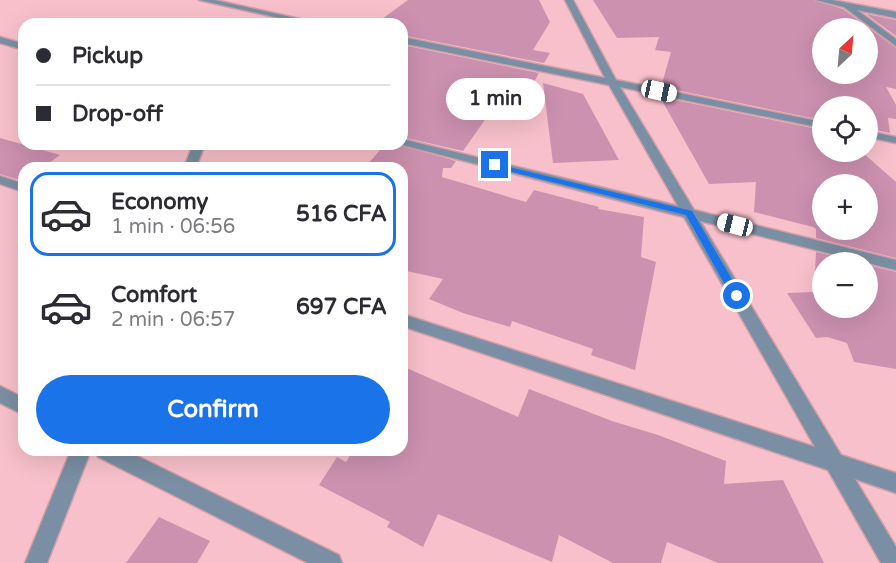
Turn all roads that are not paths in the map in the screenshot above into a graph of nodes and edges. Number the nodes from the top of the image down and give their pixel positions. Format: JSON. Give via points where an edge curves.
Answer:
{"nodes":[{"id":1,"x":203,"y":0,"type":"edge"},
{"id":2,"x":259,"y":0,"type":"edge"},
{"id":3,"x":569,"y":0,"type":"edge"},
{"id":4,"x":820,"y":0,"type":"edge"},
{"id":5,"x":841,"y":2,"type":"edge"},
{"id":6,"x":253,"y":15,"type":"junction"},
{"id":7,"x":896,"y":15,"type":"edge"},
{"id":8,"x":275,"y":18,"type":"edge"},
{"id":9,"x":0,"y":40,"type":"edge"},
{"id":10,"x":408,"y":41,"type":"edge"},
{"id":11,"x":896,"y":43,"type":"edge"},
{"id":12,"x":18,"y":45,"type":"edge"},
{"id":13,"x":612,"y":82,"type":"junction"},
{"id":14,"x":812,"y":123,"type":"edge"},
{"id":15,"x":878,"y":136,"type":"edge"},
{"id":16,"x":896,"y":140,"type":"edge"},
{"id":17,"x":408,"y":143,"type":"edge"},
{"id":18,"x":0,"y":180,"type":"edge"},
{"id":19,"x":18,"y":186,"type":"edge"},
{"id":20,"x":689,"y":213,"type":"junction"},
{"id":21,"x":896,"y":265,"type":"edge"},
{"id":22,"x":408,"y":322,"type":"edge"},
{"id":23,"x":0,"y":394,"type":"edge"},
{"id":24,"x":18,"y":404,"type":"edge"},
{"id":25,"x":79,"y":456,"type":"edge"},
{"id":26,"x":117,"y":456,"type":"edge"},
{"id":27,"x":833,"y":462,"type":"junction"},
{"id":28,"x":896,"y":483,"type":"edge"},
{"id":29,"x":36,"y":563,"type":"edge"},
{"id":30,"x":331,"y":563,"type":"edge"},
{"id":31,"x":893,"y":563,"type":"edge"}],
"edges":[{"from":1,"to":6,"type":"street"},
{"from":2,"to":6,"type":"street"},
{"from":3,"to":13,"type":"street"},
{"from":4,"to":5,"type":"street"},
{"from":5,"to":7,"type":"street"},
{"from":5,"to":11,"type":"street"},
{"from":6,"to":8,"type":"street"},
{"from":9,"to":12,"type":"street"},
{"from":10,"to":13,"type":"street"},
{"from":13,"to":14,"type":"street"},
{"from":13,"to":20,"type":"street"},
{"from":15,"to":16,"type":"street"},
{"from":17,"to":20,"type":"street"},
{"from":18,"to":19,"type":"street"},
{"from":20,"to":21,"type":"street"},
{"from":20,"to":27,"type":"street"},
{"from":22,"to":27,"type":"street"},
{"from":23,"to":24,"type":"street"},
{"from":25,"to":29,"type":"street"},
{"from":26,"to":30,"type":"street"},
{"from":27,"to":28,"type":"street"},
{"from":27,"to":31,"type":"street"}]}
